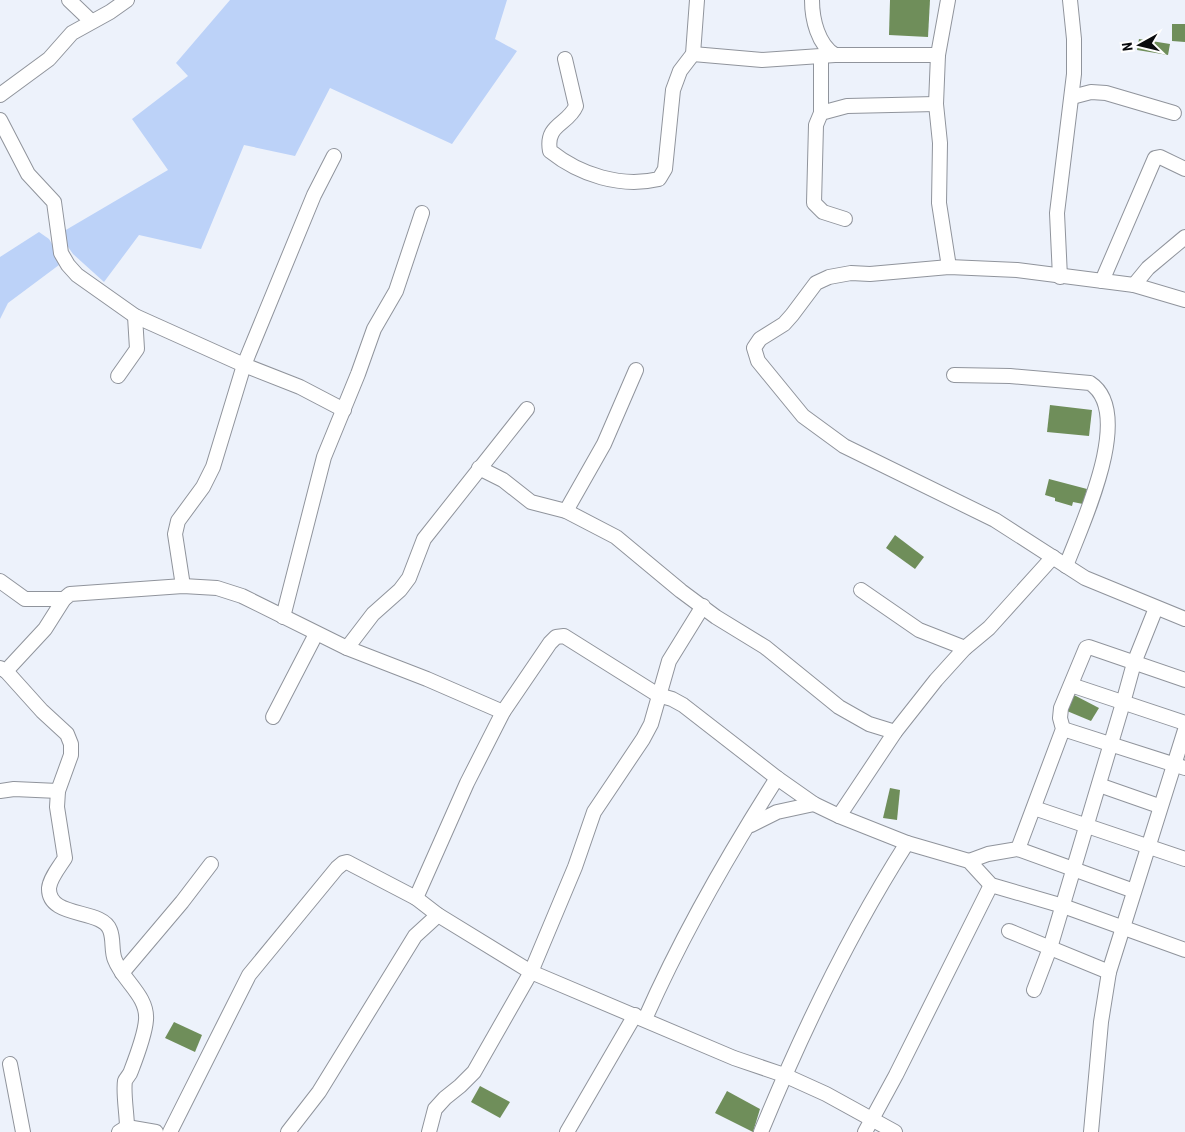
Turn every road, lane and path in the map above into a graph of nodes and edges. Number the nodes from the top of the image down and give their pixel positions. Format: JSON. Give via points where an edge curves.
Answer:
{"nodes":[{"id":1,"x":68,"y":0,"type":"edge"},
{"id":2,"x":127,"y":0,"type":"edge"},
{"id":3,"x":697,"y":0,"type":"edge"},
{"id":4,"x":812,"y":0,"type":"edge"},
{"id":5,"x":948,"y":0,"type":"edge"},
{"id":6,"x":1070,"y":0,"type":"edge"},
{"id":7,"x":91,"y":21,"type":"junction"},
{"id":8,"x":693,"y":54,"type":"junction"},
{"id":9,"x":938,"y":55,"type":"junction"},
{"id":10,"x":828,"y":56,"type":"junction"},
{"id":11,"x":565,"y":59,"type":"dead end"},
{"id":12,"x":0,"y":95,"type":"edge"},
{"id":13,"x":1072,"y":97,"type":"junction"},
{"id":14,"x":936,"y":104,"type":"junction"},
{"id":15,"x":821,"y":113,"type":"junction"},
{"id":16,"x":1174,"y":113,"type":"dead end"},
{"id":17,"x":0,"y":120,"type":"edge"},
{"id":18,"x":334,"y":156,"type":"dead end"},
{"id":19,"x":1185,"y":168,"type":"edge"},
{"id":20,"x":422,"y":212,"type":"dead end"},
{"id":21,"x":845,"y":219,"type":"dead end"},
{"id":22,"x":1185,"y":237,"type":"edge"},
{"id":23,"x":949,"y":267,"type":"junction"},
{"id":24,"x":1060,"y":277,"type":"junction"},
{"id":25,"x":1102,"y":281,"type":"junction"},
{"id":26,"x":1134,"y":285,"type":"junction"},
{"id":27,"x":1185,"y":300,"type":"edge"},
{"id":28,"x":135,"y":316,"type":"junction"},
{"id":29,"x":244,"y":365,"type":"junction"},
{"id":30,"x":636,"y":370,"type":"dead end"},
{"id":31,"x":954,"y":375,"type":"dead end"},
{"id":32,"x":118,"y":376,"type":"dead end"},
{"id":33,"x":527,"y":409,"type":"dead end"},
{"id":34,"x":344,"y":410,"type":"junction"},
{"id":35,"x":479,"y":468,"type":"junction"},
{"id":36,"x":566,"y":511,"type":"junction"},
{"id":37,"x":1053,"y":557,"type":"junction"},
{"id":38,"x":1066,"y":566,"type":"junction"},
{"id":39,"x":0,"y":581,"type":"edge"},
{"id":40,"x":183,"y":586,"type":"junction"},
{"id":41,"x":861,"y":590,"type":"dead end"},
{"id":42,"x":64,"y":599,"type":"junction"},
{"id":43,"x":703,"y":606,"type":"junction"},
{"id":44,"x":1156,"y":608,"type":"junction"},
{"id":45,"x":283,"y":617,"type":"junction"},
{"id":46,"x":1185,"y":619,"type":"edge"},
{"id":47,"x":316,"y":634,"type":"junction"},
{"id":48,"x":347,"y":648,"type":"junction"},
{"id":49,"x":965,"y":648,"type":"junction"},
{"id":50,"x":1134,"y":663,"type":"junction"},
{"id":51,"x":3,"y":669,"type":"edge"},
{"id":52,"x":1185,"y":680,"type":"edge"},
{"id":53,"x":1070,"y":685,"type":"junction"},
{"id":54,"x":658,"y":695,"type":"junction"},
{"id":55,"x":1123,"y":703,"type":"junction"},
{"id":56,"x":503,"y":712,"type":"junction"},
{"id":57,"x":273,"y":717,"type":"dead end"},
{"id":58,"x":1185,"y":723,"type":"edge"},
{"id":59,"x":1063,"y":729,"type":"junction"},
{"id":60,"x":1185,"y":730,"type":"edge"},
{"id":61,"x":895,"y":732,"type":"junction"},
{"id":62,"x":1110,"y":744,"type":"junction"},
{"id":63,"x":1179,"y":766,"type":"edge"},
{"id":64,"x":777,"y":778,"type":"junction"},
{"id":65,"x":1099,"y":785,"type":"junction"},
{"id":66,"x":0,"y":791,"type":"edge"},
{"id":67,"x":58,"y":791,"type":"junction"},
{"id":68,"x":814,"y":804,"type":"junction"},
{"id":69,"x":1159,"y":806,"type":"junction"},
{"id":70,"x":1034,"y":808,"type":"junction"},
{"id":71,"x":839,"y":816,"type":"junction"},
{"id":72,"x":1087,"y":824,"type":"junction"},
{"id":73,"x":747,"y":827,"type":"junction"},
{"id":74,"x":907,"y":843,"type":"junction"},
{"id":75,"x":1148,"y":846,"type":"junction"},
{"id":76,"x":1018,"y":849,"type":"junction"},
{"id":77,"x":1185,"y":859,"type":"edge"},
{"id":78,"x":968,"y":861,"type":"junction"},
{"id":79,"x":212,"y":864,"type":"dead end"},
{"id":80,"x":1074,"y":870,"type":"junction"},
{"id":81,"x":991,"y":885,"type":"junction"},
{"id":82,"x":1134,"y":891,"type":"junction"},
{"id":83,"x":416,"y":898,"type":"junction"},
{"id":84,"x":1062,"y":906,"type":"junction"},
{"id":85,"x":438,"y":915,"type":"junction"},
{"id":86,"x":1123,"y":927,"type":"junction"},
{"id":87,"x":1009,"y":931,"type":"dead end"},
{"id":88,"x":1050,"y":948,"type":"junction"},
{"id":89,"x":1185,"y":950,"type":"edge"},
{"id":90,"x":122,"y":972,"type":"junction"},
{"id":91,"x":531,"y":972,"type":"junction"},
{"id":92,"x":1109,"y":972,"type":"junction"},
{"id":93,"x":1034,"y":990,"type":"dead end"},
{"id":94,"x":640,"y":1017,"type":"junction"},
{"id":95,"x":10,"y":1064,"type":"dead end"},
{"id":96,"x":784,"y":1075,"type":"junction"},
{"id":97,"x":868,"y":1126,"type":"edge"},
{"id":98,"x":123,"y":1129,"type":"edge"},
{"id":99,"x":23,"y":1132,"type":"edge"},
{"id":100,"x":156,"y":1132,"type":"edge"},
{"id":101,"x":170,"y":1132,"type":"edge"},
{"id":102,"x":288,"y":1132,"type":"edge"},
{"id":103,"x":428,"y":1132,"type":"edge"},
{"id":104,"x":568,"y":1132,"type":"edge"},
{"id":105,"x":761,"y":1132,"type":"edge"},
{"id":106,"x":895,"y":1132,"type":"edge"},
{"id":107,"x":1091,"y":1132,"type":"edge"}],
"edges":[{"from":1,"to":7,"type":"street"},
{"from":2,"to":7,"type":"street"},
{"from":3,"to":8,"type":"street"},
{"from":4,"to":10,"type":"street","via":[[814,20]]},
{"from":5,"to":9,"type":"street"},
{"from":6,"to":13,"type":"street","via":[[1074,39]]},
{"from":7,"to":12,"type":"street","via":[[72,33],[33,72]]},
{"from":8,"to":10,"type":"street","via":[[762,60]]},
{"from":8,"to":11,"type":"street","via":[[680,71],[673,90],[665,169],[659,179],[649,181],[597,176],[575,168],[550,151],[548,141],[553,130],[576,106]]},
{"from":9,"to":10,"type":"street"},
{"from":9,"to":14,"type":"street"},
{"from":10,"to":15,"type":"street"},
{"from":13,"to":16,"type":"street","via":[[1091,92],[1106,93]]},
{"from":13,"to":24,"type":"street","via":[[1058,213]]},
{"from":14,"to":15,"type":"street","via":[[847,106]]},
{"from":14,"to":23,"type":"street","via":[[940,143],[939,203]]},
{"from":15,"to":21,"type":"street","via":[[816,125],[814,204],[823,212]]},
{"from":17,"to":28,"type":"street","via":[[28,174],[54,202],[58,240],[68,265]]},
{"from":18,"to":29,"type":"street","via":[[314,196]]},
{"from":19,"to":25,"type":"street","via":[[1160,157],[1155,158]]},
{"from":20,"to":34,"type":"street","via":[[396,291],[374,330]]},
{"from":22,"to":26,"type":"street","via":[[1148,268]]},
{"from":23,"to":24,"type":"street","via":[[1016,270]]},
{"from":23,"to":37,"type":"street","via":[[851,273],[824,278],[816,283],[784,324],[756,343],[754,353],[803,416],[844,446],[978,511]]},
{"from":24,"to":25,"type":"street"},
{"from":25,"to":26,"type":"street"},
{"from":26,"to":27,"type":"street"},
{"from":28,"to":29,"type":"street"},
{"from":28,"to":32,"type":"street","via":[[137,349]]},
{"from":29,"to":34,"type":"street","via":[[300,387]]},
{"from":29,"to":40,"type":"street","via":[[213,467],[178,521],[175,534]]},
{"from":30,"to":36,"type":"street","via":[[604,444]]},
{"from":31,"to":38,"type":"street","via":[[1090,383],[1099,393],[1107,421],[1108,442],[1095,494]]},
{"from":33,"to":35,"type":"street"},
{"from":34,"to":45,"type":"street","via":[[324,457]]},
{"from":35,"to":36,"type":"street","via":[[503,480],[530,502]]},
{"from":35,"to":48,"type":"street","via":[[424,539],[404,584],[373,614]]},
{"from":36,"to":43,"type":"street","via":[[616,537]]},
{"from":37,"to":38,"type":"street"},
{"from":37,"to":49,"type":"street","via":[[989,628]]},
{"from":38,"to":44,"type":"street","via":[[1085,578]]},
{"from":39,"to":42,"type":"street","via":[[25,599]]},
{"from":40,"to":42,"type":"street","via":[[77,592]]},
{"from":40,"to":45,"type":"street","via":[[217,588],[242,596]]},
{"from":41,"to":49,"type":"street","via":[[919,630]]},
{"from":42,"to":51,"type":"street","via":[[45,629]]},
{"from":43,"to":54,"type":"street","via":[[669,661]]},
{"from":43,"to":61,"type":"street","via":[[765,647],[839,708],[869,724]]},
{"from":44,"to":46,"type":"street"},
{"from":44,"to":50,"type":"street"},
{"from":45,"to":47,"type":"street"},
{"from":47,"to":48,"type":"street"},
{"from":47,"to":57,"type":"street"},
{"from":48,"to":56,"type":"street"},
{"from":49,"to":61,"type":"street"},
{"from":50,"to":52,"type":"street"},
{"from":50,"to":53,"type":"street","via":[[1089,647],[1084,650]]},
{"from":50,"to":55,"type":"street"},
{"from":51,"to":67,"type":"street","via":[[68,734],[71,755]]},
{"from":53,"to":55,"type":"street"},
{"from":53,"to":59,"type":"street","via":[[1061,708]]},
{"from":54,"to":56,"type":"street","via":[[571,639],[559,636],[550,643]]},
{"from":54,"to":64,"type":"street","via":[[683,705]]},
{"from":54,"to":91,"type":"street","via":[[651,724],[594,812]]},
{"from":55,"to":58,"type":"street"},
{"from":55,"to":62,"type":"street"},
{"from":56,"to":83,"type":"street","via":[[467,783]]},
{"from":59,"to":62,"type":"street"},
{"from":59,"to":70,"type":"street"},
{"from":60,"to":63,"type":"street"},
{"from":61,"to":71,"type":"street"},
{"from":62,"to":63,"type":"street"},
{"from":62,"to":65,"type":"street"},
{"from":63,"to":69,"type":"street"},
{"from":64,"to":68,"type":"street"},
{"from":64,"to":73,"type":"street"},
{"from":65,"to":69,"type":"street"},
{"from":65,"to":72,"type":"street"},
{"from":66,"to":67,"type":"street"},
{"from":67,"to":90,"type":"street","via":[[57,807],[66,851],[51,880],[51,895],[71,912],[104,921],[112,934],[115,960]]},
{"from":68,"to":71,"type":"street"},
{"from":68,"to":73,"type":"street","via":[[777,812]]},
{"from":69,"to":75,"type":"street"},
{"from":70,"to":72,"type":"street"},
{"from":70,"to":76,"type":"street"},
{"from":71,"to":74,"type":"street"},
{"from":72,"to":75,"type":"street"},
{"from":72,"to":80,"type":"street"},
{"from":73,"to":94,"type":"street"},
{"from":74,"to":78,"type":"street"},
{"from":74,"to":96,"type":"street","via":[[865,911]]},
{"from":75,"to":77,"type":"street"},
{"from":75,"to":82,"type":"street"},
{"from":76,"to":78,"type":"street"},
{"from":76,"to":80,"type":"street"},
{"from":78,"to":81,"type":"street"},
{"from":79,"to":90,"type":"street"},
{"from":80,"to":82,"type":"street"},
{"from":80,"to":84,"type":"street"},
{"from":81,"to":84,"type":"street"},
{"from":81,"to":97,"type":"street"},
{"from":82,"to":86,"type":"street"},
{"from":83,"to":85,"type":"street"},
{"from":83,"to":101,"type":"street","via":[[354,864],[343,863],[337,868],[248,974]]},
{"from":84,"to":86,"type":"street"},
{"from":84,"to":88,"type":"street"},
{"from":85,"to":91,"type":"street"},
{"from":85,"to":102,"type":"street","via":[[415,936],[319,1092]]},
{"from":86,"to":89,"type":"street"},
{"from":86,"to":92,"type":"street"},
{"from":87,"to":88,"type":"street"},
{"from":88,"to":92,"type":"street"},
{"from":88,"to":93,"type":"street"},
{"from":90,"to":98,"type":"street","via":[[140,998],[146,1020],[131,1073],[125,1081]]},
{"from":91,"to":94,"type":"street"},
{"from":91,"to":103,"type":"street","via":[[474,1072],[445,1098],[436,1110]]},
{"from":92,"to":107,"type":"street"},
{"from":94,"to":96,"type":"street","via":[[734,1058]]},
{"from":94,"to":104,"type":"street"},
{"from":95,"to":99,"type":"street"},
{"from":96,"to":97,"type":"street","via":[[826,1094]]},
{"from":96,"to":105,"type":"street"},
{"from":97,"to":106,"type":"street"},
{"from":98,"to":100,"type":"street"}]}
